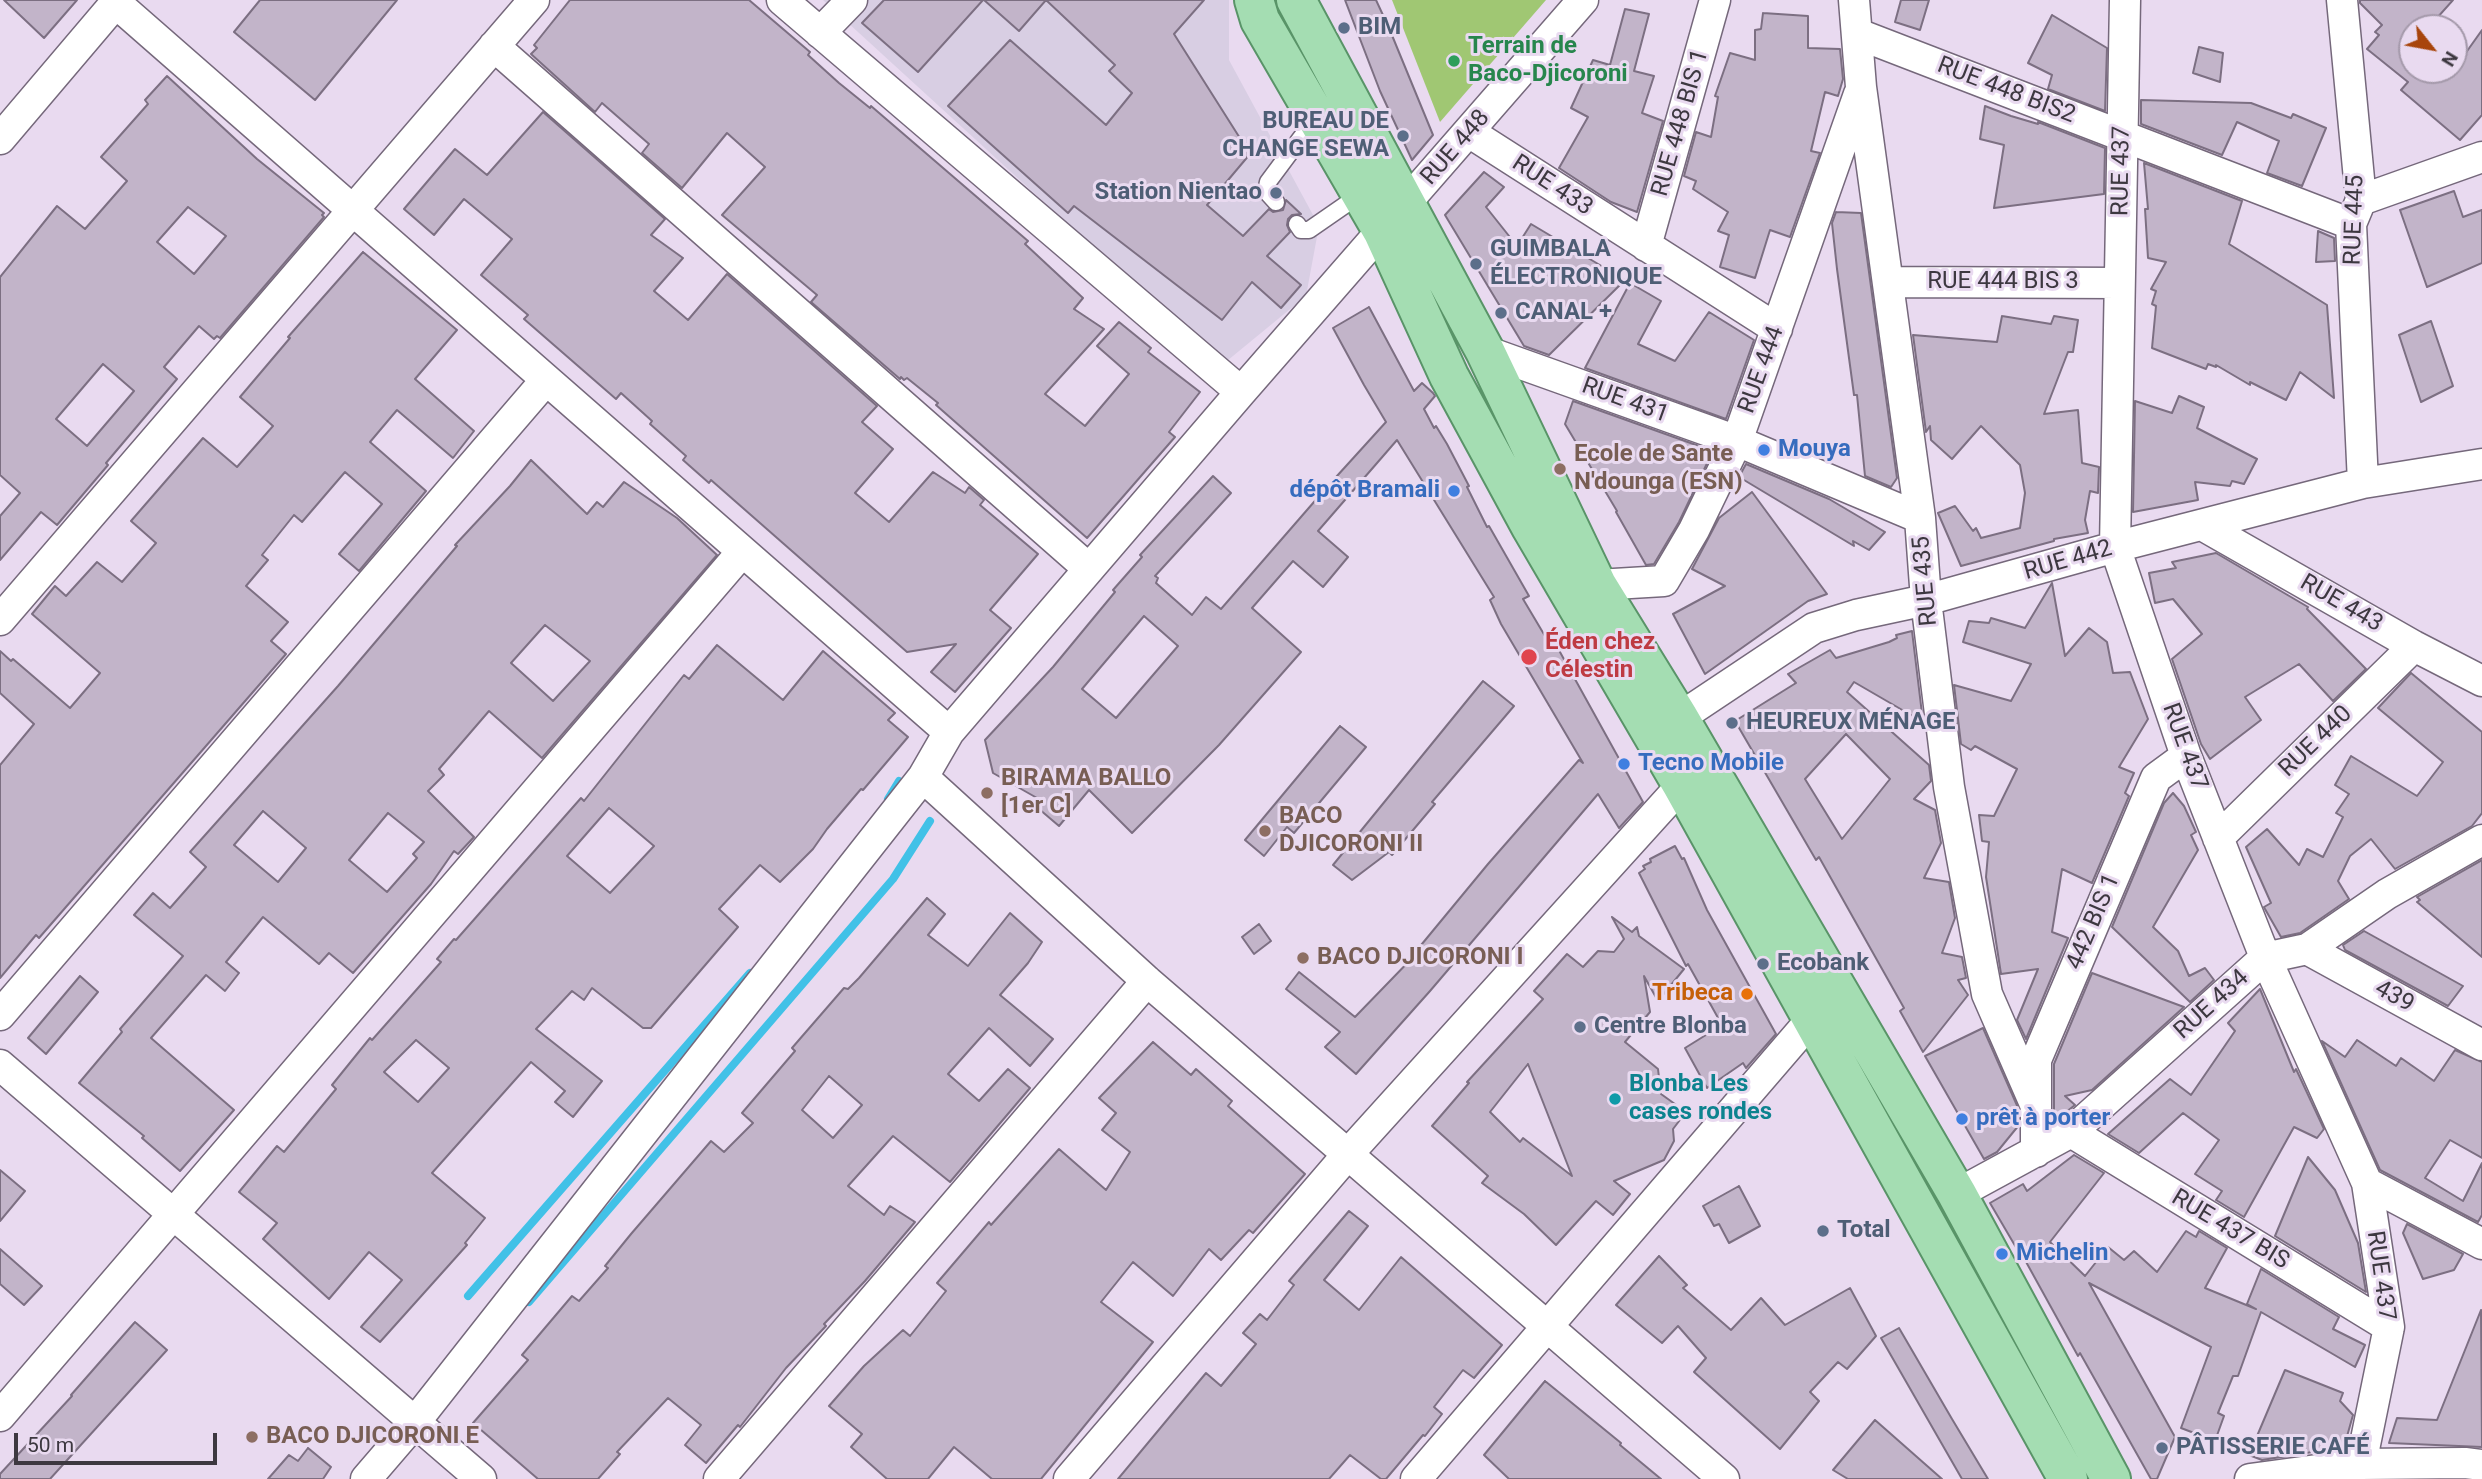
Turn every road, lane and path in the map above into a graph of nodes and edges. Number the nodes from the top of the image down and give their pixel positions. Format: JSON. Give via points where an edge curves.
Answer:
{"nodes":[{"id":1,"x":534,"y":0,"type":"edge"},
{"id":2,"x":782,"y":0,"type":"edge"},
{"id":3,"x":852,"y":0,"type":"edge"},
{"id":4,"x":1254,"y":0,"type":"edge"},
{"id":5,"x":1296,"y":0,"type":"edge"},
{"id":6,"x":1583,"y":0,"type":"edge"},
{"id":7,"x":1715,"y":0,"type":"edge"},
{"id":8,"x":1854,"y":0,"type":"edge"},
{"id":9,"x":2125,"y":0,"type":"edge"},
{"id":10,"x":2342,"y":0,"type":"edge"},
{"id":11,"x":117,"y":1,"type":"edge"},
{"id":12,"x":820,"y":33,"type":"junction"},
{"id":13,"x":1857,"y":34,"type":"junction"},
{"id":14,"x":495,"y":46,"type":"junction"},
{"id":15,"x":1861,"y":87,"type":"junction"},
{"id":16,"x":1316,"y":117,"type":"junction"},
{"id":17,"x":1469,"y":132,"type":"junction"},
{"id":18,"x":2122,"y":136,"type":"junction"},
{"id":19,"x":0,"y":139,"type":"edge"},
{"id":20,"x":2482,"y":158,"type":"edge"},
{"id":21,"x":1361,"y":194,"type":"junction"},
{"id":22,"x":1276,"y":202,"type":"dead end"},
{"id":23,"x":353,"y":211,"type":"junction"},
{"id":24,"x":2356,"y":212,"type":"junction"},
{"id":25,"x":1394,"y":219,"type":"junction"},
{"id":26,"x":1297,"y":224,"type":"dead end"},
{"id":27,"x":1646,"y":246,"type":"junction"},
{"id":28,"x":1888,"y":282,"type":"junction"},
{"id":29,"x":2119,"y":283,"type":"junction"},
{"id":30,"x":1777,"y":329,"type":"junction"},
{"id":31,"x":1485,"y":351,"type":"junction"},
{"id":32,"x":546,"y":380,"type":"junction"},
{"id":33,"x":1241,"y":392,"type":"junction"},
{"id":34,"x":1737,"y":441,"type":"junction"},
{"id":35,"x":2482,"y":464,"type":"edge"},
{"id":36,"x":2363,"y":483,"type":"junction"},
{"id":37,"x":1920,"y":518,"type":"junction"},
{"id":38,"x":2202,"y":525,"type":"junction"},
{"id":39,"x":2115,"y":547,"type":"junction"},
{"id":40,"x":742,"y":552,"type":"junction"},
{"id":41,"x":1089,"y":569,"type":"junction"},
{"id":42,"x":1597,"y":585,"type":"junction"},
{"id":43,"x":1926,"y":600,"type":"junction"},
{"id":44,"x":0,"y":620,"type":"edge"},
{"id":45,"x":2414,"y":646,"type":"junction"},
{"id":46,"x":2482,"y":681,"type":"edge"},
{"id":47,"x":1678,"y":718,"type":"junction"},
{"id":48,"x":949,"y":733,"type":"junction"},
{"id":49,"x":2186,"y":756,"type":"junction"},
{"id":50,"x":923,"y":777,"type":"junction"},
{"id":51,"x":1695,"y":777,"type":"junction"},
{"id":52,"x":2218,"y":838,"type":"junction"},
{"id":53,"x":2482,"y":840,"type":"edge"},
{"id":54,"x":2307,"y":950,"type":"junction"},
{"id":55,"x":2266,"y":958,"type":"junction"},
{"id":56,"x":1147,"y":981,"type":"junction"},
{"id":57,"x":0,"y":1015,"type":"edge"},
{"id":58,"x":1811,"y":1020,"type":"junction"},
{"id":59,"x":2482,"y":1045,"type":"edge"},
{"id":60,"x":0,"y":1065,"type":"edge"},
{"id":61,"x":2035,"y":1104,"type":"junction"},
{"id":62,"x":2071,"y":1132,"type":"junction"},
{"id":63,"x":2036,"y":1152,"type":"junction"},
{"id":64,"x":1348,"y":1154,"type":"junction"},
{"id":65,"x":2367,"y":1183,"type":"junction"},
{"id":66,"x":1957,"y":1194,"type":"junction"},
{"id":67,"x":173,"y":1214,"type":"junction"},
{"id":68,"x":2482,"y":1244,"type":"edge"},
{"id":69,"x":1547,"y":1326,"type":"junction"},
{"id":70,"x":2389,"y":1327,"type":"junction"},
{"id":71,"x":0,"y":1416,"type":"edge"},
{"id":72,"x":415,"y":1422,"type":"junction"},
{"id":73,"x":2361,"y":1464,"type":"junction"},
{"id":74,"x":2471,"y":1469,"type":"edge"},
{"id":75,"x":366,"y":1479,"type":"edge"},
{"id":76,"x":481,"y":1479,"type":"edge"},
{"id":77,"x":719,"y":1479,"type":"edge"},
{"id":78,"x":1069,"y":1479,"type":"edge"},
{"id":79,"x":1416,"y":1479,"type":"edge"},
{"id":80,"x":1724,"y":1479,"type":"edge"},
{"id":81,"x":2068,"y":1479,"type":"edge"},
{"id":82,"x":2111,"y":1479,"type":"edge"},
{"id":83,"x":2250,"y":1479,"type":"edge"}],
"edges":[{"from":1,"to":14,"type":"street"},
{"from":2,"to":12,"type":"street"},
{"from":3,"to":12,"type":"street"},
{"from":4,"to":16,"type":"main road"},
{"from":5,"to":25,"type":"main road"},
{"from":6,"to":17,"type":"street","name":"RUE 448"},
{"from":7,"to":27,"type":"street","name":"RUE 448 BIS 1"},
{"from":8,"to":13,"type":"street","name":"RUE 435"},
{"from":9,"to":18,"type":"street","name":"RUE 437"},
{"from":10,"to":24,"type":"street","name":"RUE 445"},
{"from":11,"to":19,"type":"street"},
{"from":11,"to":23,"type":"street"},
{"from":12,"to":33,"type":"street"},
{"from":13,"to":15,"type":"street","name":"RUE 435"},
{"from":13,"to":18,"type":"street","name":"RUE 448 BIS2"},
{"from":14,"to":23,"type":"street"},
{"from":14,"to":41,"type":"street"},
{"from":15,"to":28,"type":"street","name":"RUE 435"},
{"from":15,"to":30,"type":"street","name":"RUE 444"},
{"from":16,"to":21,"type":"main road"},
{"from":16,"to":22,"type":"lane","via":[[1268,182],[1266,191]]},
{"from":17,"to":25,"type":"street","name":"RUE 448"},
{"from":17,"to":27,"type":"street","name":"RUE 433"},
{"from":18,"to":24,"type":"street","name":"RUE 448 BIS2"},
{"from":18,"to":29,"type":"street","name":"RUE 437"},
{"from":20,"to":24,"type":"street"},
{"from":21,"to":25,"type":"main road"},
{"from":21,"to":26,"type":"lane","via":[[1308,230]]},
{"from":23,"to":32,"type":"street"},
{"from":23,"to":44,"type":"street"},
{"from":24,"to":36,"type":"street","name":"RUE 445"},
{"from":25,"to":31,"type":"main road"},
{"from":25,"to":33,"type":"street","name":"RUE 448"},
{"from":25,"to":51,"type":"main road","via":[[1448,376],[1531,527]]},
{"from":27,"to":30,"type":"street","name":"RUE 433"},
{"from":28,"to":29,"type":"street","name":"RUE 444 BIS 3"},
{"from":28,"to":37,"type":"street","name":"RUE 435"},
{"from":29,"to":39,"type":"street","name":"RUE 437"},
{"from":30,"to":34,"type":"street","name":"RUE 444"},
{"from":31,"to":34,"type":"street","name":"RUE 431"},
{"from":31,"to":42,"type":"main road"},
{"from":32,"to":40,"type":"street"},
{"from":32,"to":57,"type":"street"},
{"from":33,"to":41,"type":"street","name":"RUE 448"},
{"from":34,"to":37,"type":"street","name":"RUE 431"},
{"from":34,"to":42,"type":"street","name":"RUE 444","via":[[1664,581]]},
{"from":35,"to":36,"type":"street","name":"RUE 442"},
{"from":36,"to":38,"type":"street","name":"RUE 442"},
{"from":37,"to":43,"type":"street","name":"RUE 435"},
{"from":38,"to":39,"type":"street","name":"RUE 442"},
{"from":38,"to":45,"type":"street","name":"RUE 443"},
{"from":39,"to":43,"type":"street","name":"RUE 442"},
{"from":39,"to":49,"type":"street","name":"RUE 437"},
{"from":40,"to":48,"type":"street"},
{"from":40,"to":67,"type":"street"},
{"from":41,"to":48,"type":"street","name":"RUE 448"},
{"from":42,"to":47,"type":"main road"},
{"from":43,"to":47,"type":"street","name":"RUE 442","via":[[1814,628]]},
{"from":43,"to":61,"type":"street","name":"RUE 435","via":[[1949,787],[1987,994]]},
{"from":45,"to":46,"type":"street","name":"RUE 443"},
{"from":45,"to":52,"type":"street","name":"RUE 440"},
{"from":47,"to":51,"type":"main road"},
{"from":48,"to":50,"type":"street","name":"RUE 448"},
{"from":49,"to":52,"type":"street","name":"RUE 437"},
{"from":49,"to":61,"type":"street","name":"442 BIS 1","via":[[2156,778],[2036,1060]]},
{"from":50,"to":56,"type":"street"},
{"from":50,"to":72,"type":"street","name":"RUE 448"},
{"from":51,"to":58,"type":"main road"},
{"from":51,"to":64,"type":"street"},
{"from":51,"to":66,"type":"main road"},
{"from":52,"to":55,"type":"street","name":"RUE 437"},
{"from":53,"to":54,"type":"street","name":"RUE 434","via":[[2387,894]]},
{"from":54,"to":55,"type":"street","name":"RUE 434"},
{"from":54,"to":59,"type":"street","name":"439"},
{"from":55,"to":62,"type":"street","name":"RUE 434"},
{"from":55,"to":65,"type":"street","name":"RUE 437"},
{"from":56,"to":64,"type":"street"},
{"from":56,"to":77,"type":"street"},
{"from":58,"to":69,"type":"street"},
{"from":58,"to":81,"type":"main road"},
{"from":60,"to":67,"type":"street"},
{"from":61,"to":63,"type":"street","name":"RUE 435"},
{"from":62,"to":63,"type":"street","name":"RUE 434"},
{"from":62,"to":70,"type":"street","name":"RUE 437 BIS"},
{"from":63,"to":66,"type":"street","name":"RUE 434"},
{"from":64,"to":69,"type":"street"},
{"from":64,"to":78,"type":"street"},
{"from":65,"to":68,"type":"street"},
{"from":65,"to":70,"type":"street","name":"RUE 437"},
{"from":66,"to":82,"type":"main road"},
{"from":67,"to":71,"type":"street"},
{"from":67,"to":72,"type":"street"},
{"from":69,"to":79,"type":"street"},
{"from":69,"to":80,"type":"street"},
{"from":70,"to":73,"type":"street","name":"RUE 437"},
{"from":72,"to":75,"type":"street","name":"RUE 448"},
{"from":72,"to":76,"type":"street"},
{"from":73,"to":74,"type":"street"},
{"from":73,"to":83,"type":"street"}]}
